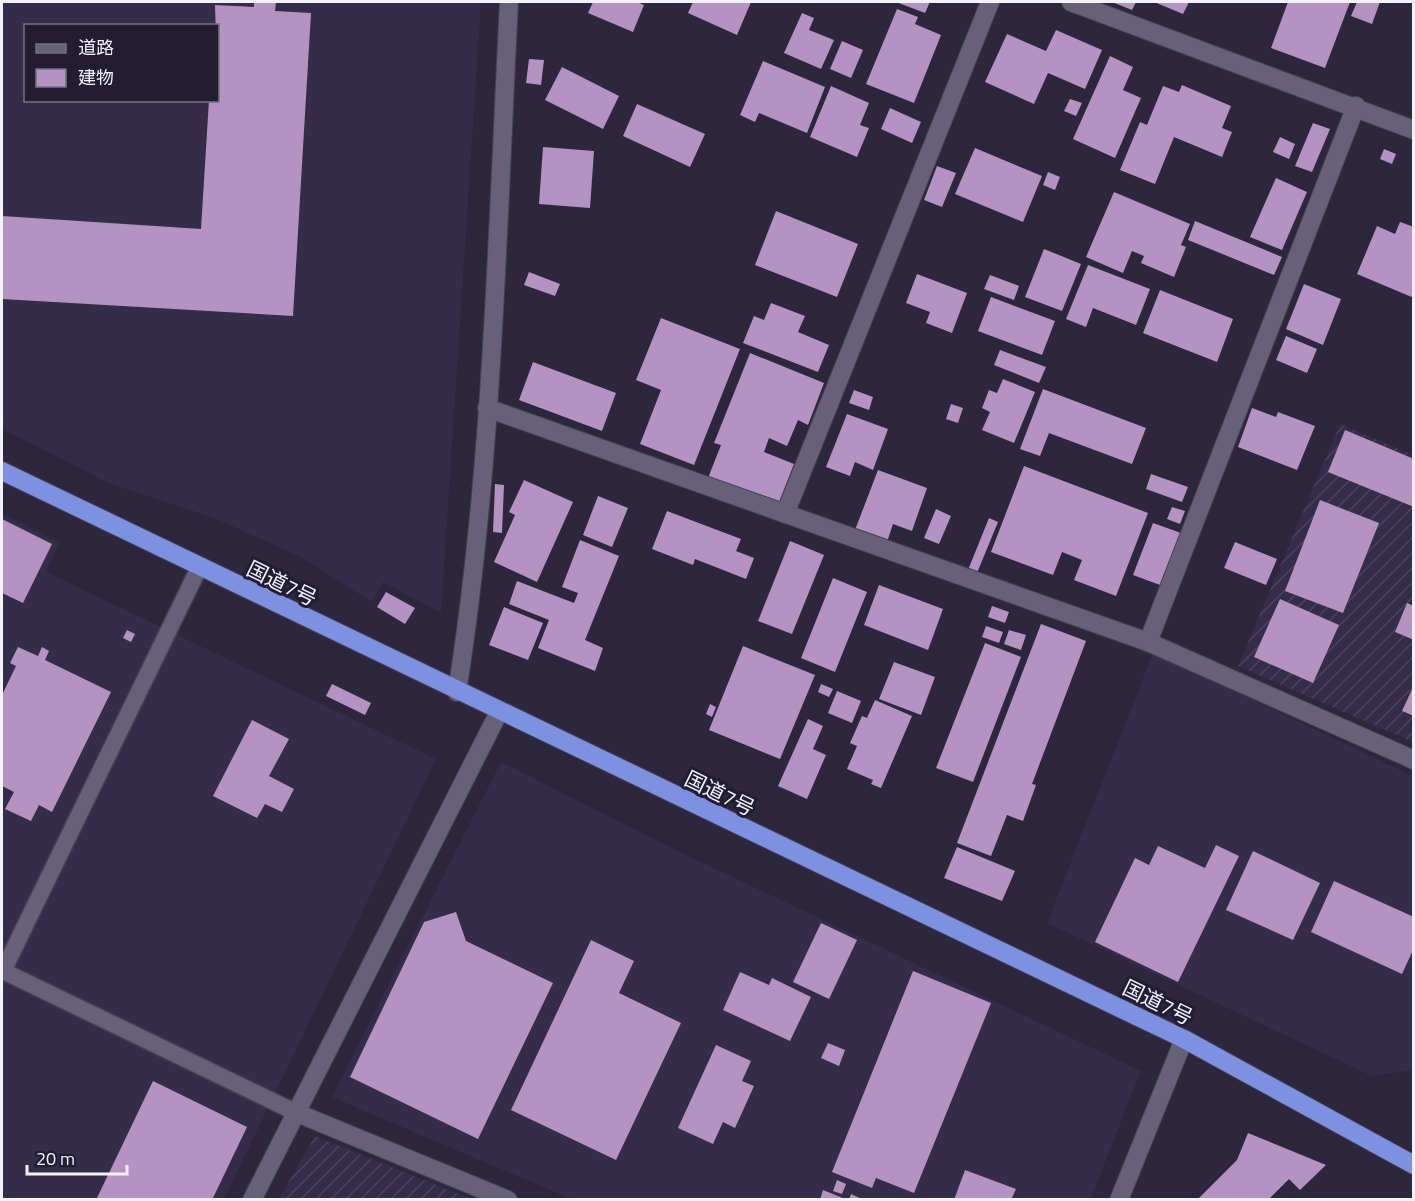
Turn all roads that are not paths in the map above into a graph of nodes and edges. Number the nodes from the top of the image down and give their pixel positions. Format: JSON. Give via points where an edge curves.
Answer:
{"nodes":[{"id":1,"x":509,"y":2,"type":"edge"},
{"id":2,"x":990,"y":2,"type":"edge"},
{"id":3,"x":1075,"y":2,"type":"edge"},
{"id":4,"x":1356,"y":106,"type":"junction"},
{"id":5,"x":1413,"y":130,"type":"edge"},
{"id":6,"x":487,"y":408,"type":"junction"},
{"id":7,"x":2,"y":471,"type":"edge"},
{"id":8,"x":785,"y":514,"type":"junction"},
{"id":9,"x":199,"y":568,"type":"junction"},
{"id":10,"x":1148,"y":642,"type":"junction"},
{"id":11,"x":457,"y":692,"type":"junction"},
{"id":12,"x":499,"y":712,"type":"junction"},
{"id":13,"x":1413,"y":760,"type":"edge"},
{"id":14,"x":1184,"y":1039,"type":"junction"},
{"id":15,"x":297,"y":1113,"type":"junction"},
{"id":16,"x":1413,"y":1165,"type":"edge"},
{"id":17,"x":252,"y":1200,"type":"edge"},
{"id":18,"x":508,"y":1200,"type":"edge"},
{"id":19,"x":1119,"y":1200,"type":"edge"}],
"edges":[{"from":1,"to":6,"type":"street"},
{"from":2,"to":8,"type":"street"},
{"from":3,"to":4,"type":"street"},
{"from":4,"to":5,"type":"street"},
{"from":4,"to":10,"type":"street"},
{"from":6,"to":8,"type":"street"},
{"from":6,"to":11,"type":"street","via":[[467,631]]},
{"from":7,"to":9,"type":"highway","name":"国道7号"},
{"from":8,"to":10,"type":"street"},
{"from":9,"to":11,"type":"highway","name":"国道7号"},
{"from":9,"to":15,"type":"lane","via":[[3,971]]},
{"from":10,"to":13,"type":"street"},
{"from":11,"to":12,"type":"highway","name":"国道7号"},
{"from":12,"to":14,"type":"highway","name":"国道7号"},
{"from":12,"to":15,"type":"street"},
{"from":14,"to":16,"type":"highway","name":"国道7号"},
{"from":14,"to":19,"type":"street"},
{"from":15,"to":17,"type":"street"},
{"from":15,"to":18,"type":"street"}]}
